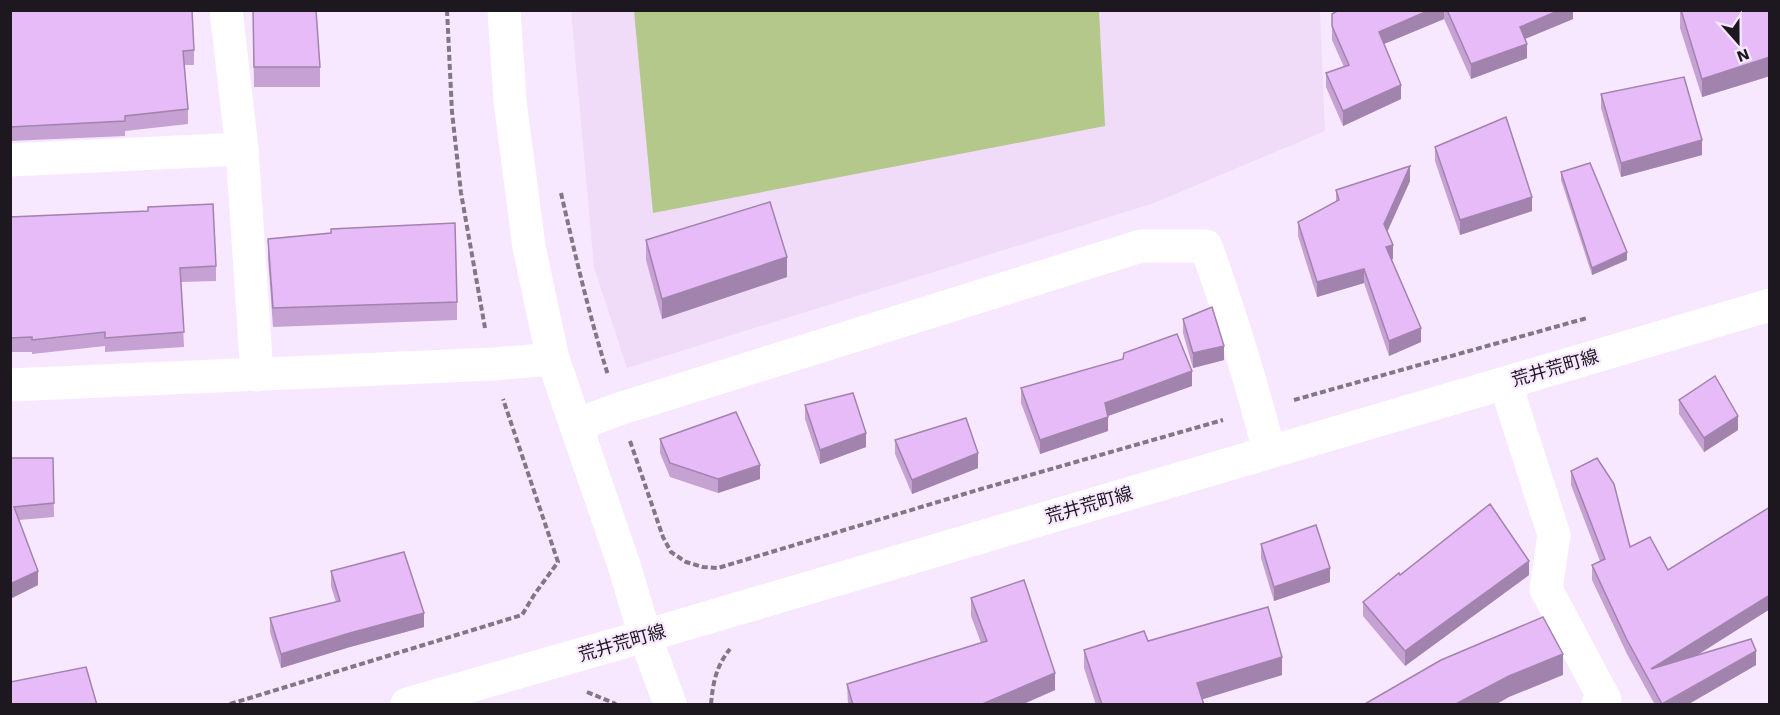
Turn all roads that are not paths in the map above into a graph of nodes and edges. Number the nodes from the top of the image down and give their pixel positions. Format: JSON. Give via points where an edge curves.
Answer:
{"nodes":[{"id":1,"x":226,"y":10,"type":"edge"},
{"id":2,"x":504,"y":10,"type":"edge"},
{"id":3,"x":242,"y":149,"type":"junction"},
{"id":4,"x":10,"y":160,"type":"edge"},
{"id":5,"x":1770,"y":305,"type":"edge"},
{"id":6,"x":553,"y":359,"type":"junction"},
{"id":7,"x":257,"y":375,"type":"junction"},
{"id":8,"x":1507,"y":382,"type":"junction"},
{"id":9,"x":10,"y":385,"type":"edge"},
{"id":10,"x":576,"y":426,"type":"junction"},
{"id":11,"x":1269,"y":452,"type":"junction"},
{"id":12,"x":645,"y":636,"type":"junction"},
{"id":13,"x":407,"y":705,"type":"edge"},
{"id":14,"x":670,"y":705,"type":"edge"},
{"id":15,"x":1598,"y":705,"type":"edge"}],
"edges":[{"from":1,"to":3,"type":"street"},
{"from":2,"to":6,"type":"street","via":[[510,101],[529,247]]},
{"from":3,"to":4,"type":"street"},
{"from":3,"to":7,"type":"street"},
{"from":5,"to":8,"type":"street","name":"荒井荒町線"},
{"from":6,"to":7,"type":"street"},
{"from":6,"to":10,"type":"street"},
{"from":7,"to":9,"type":"street"},
{"from":8,"to":11,"type":"street","name":"荒井荒町線"},
{"from":8,"to":15,"type":"street","via":[[1554,535],[1546,589],[1605,700]]},
{"from":10,"to":11,"type":"street","via":[[619,409],[1141,246],[1206,246]]},
{"from":10,"to":12,"type":"street"},
{"from":11,"to":12,"type":"street","name":"荒井荒町線"},
{"from":12,"to":13,"type":"street","name":"荒井荒町線"},
{"from":12,"to":14,"type":"street"}]}
